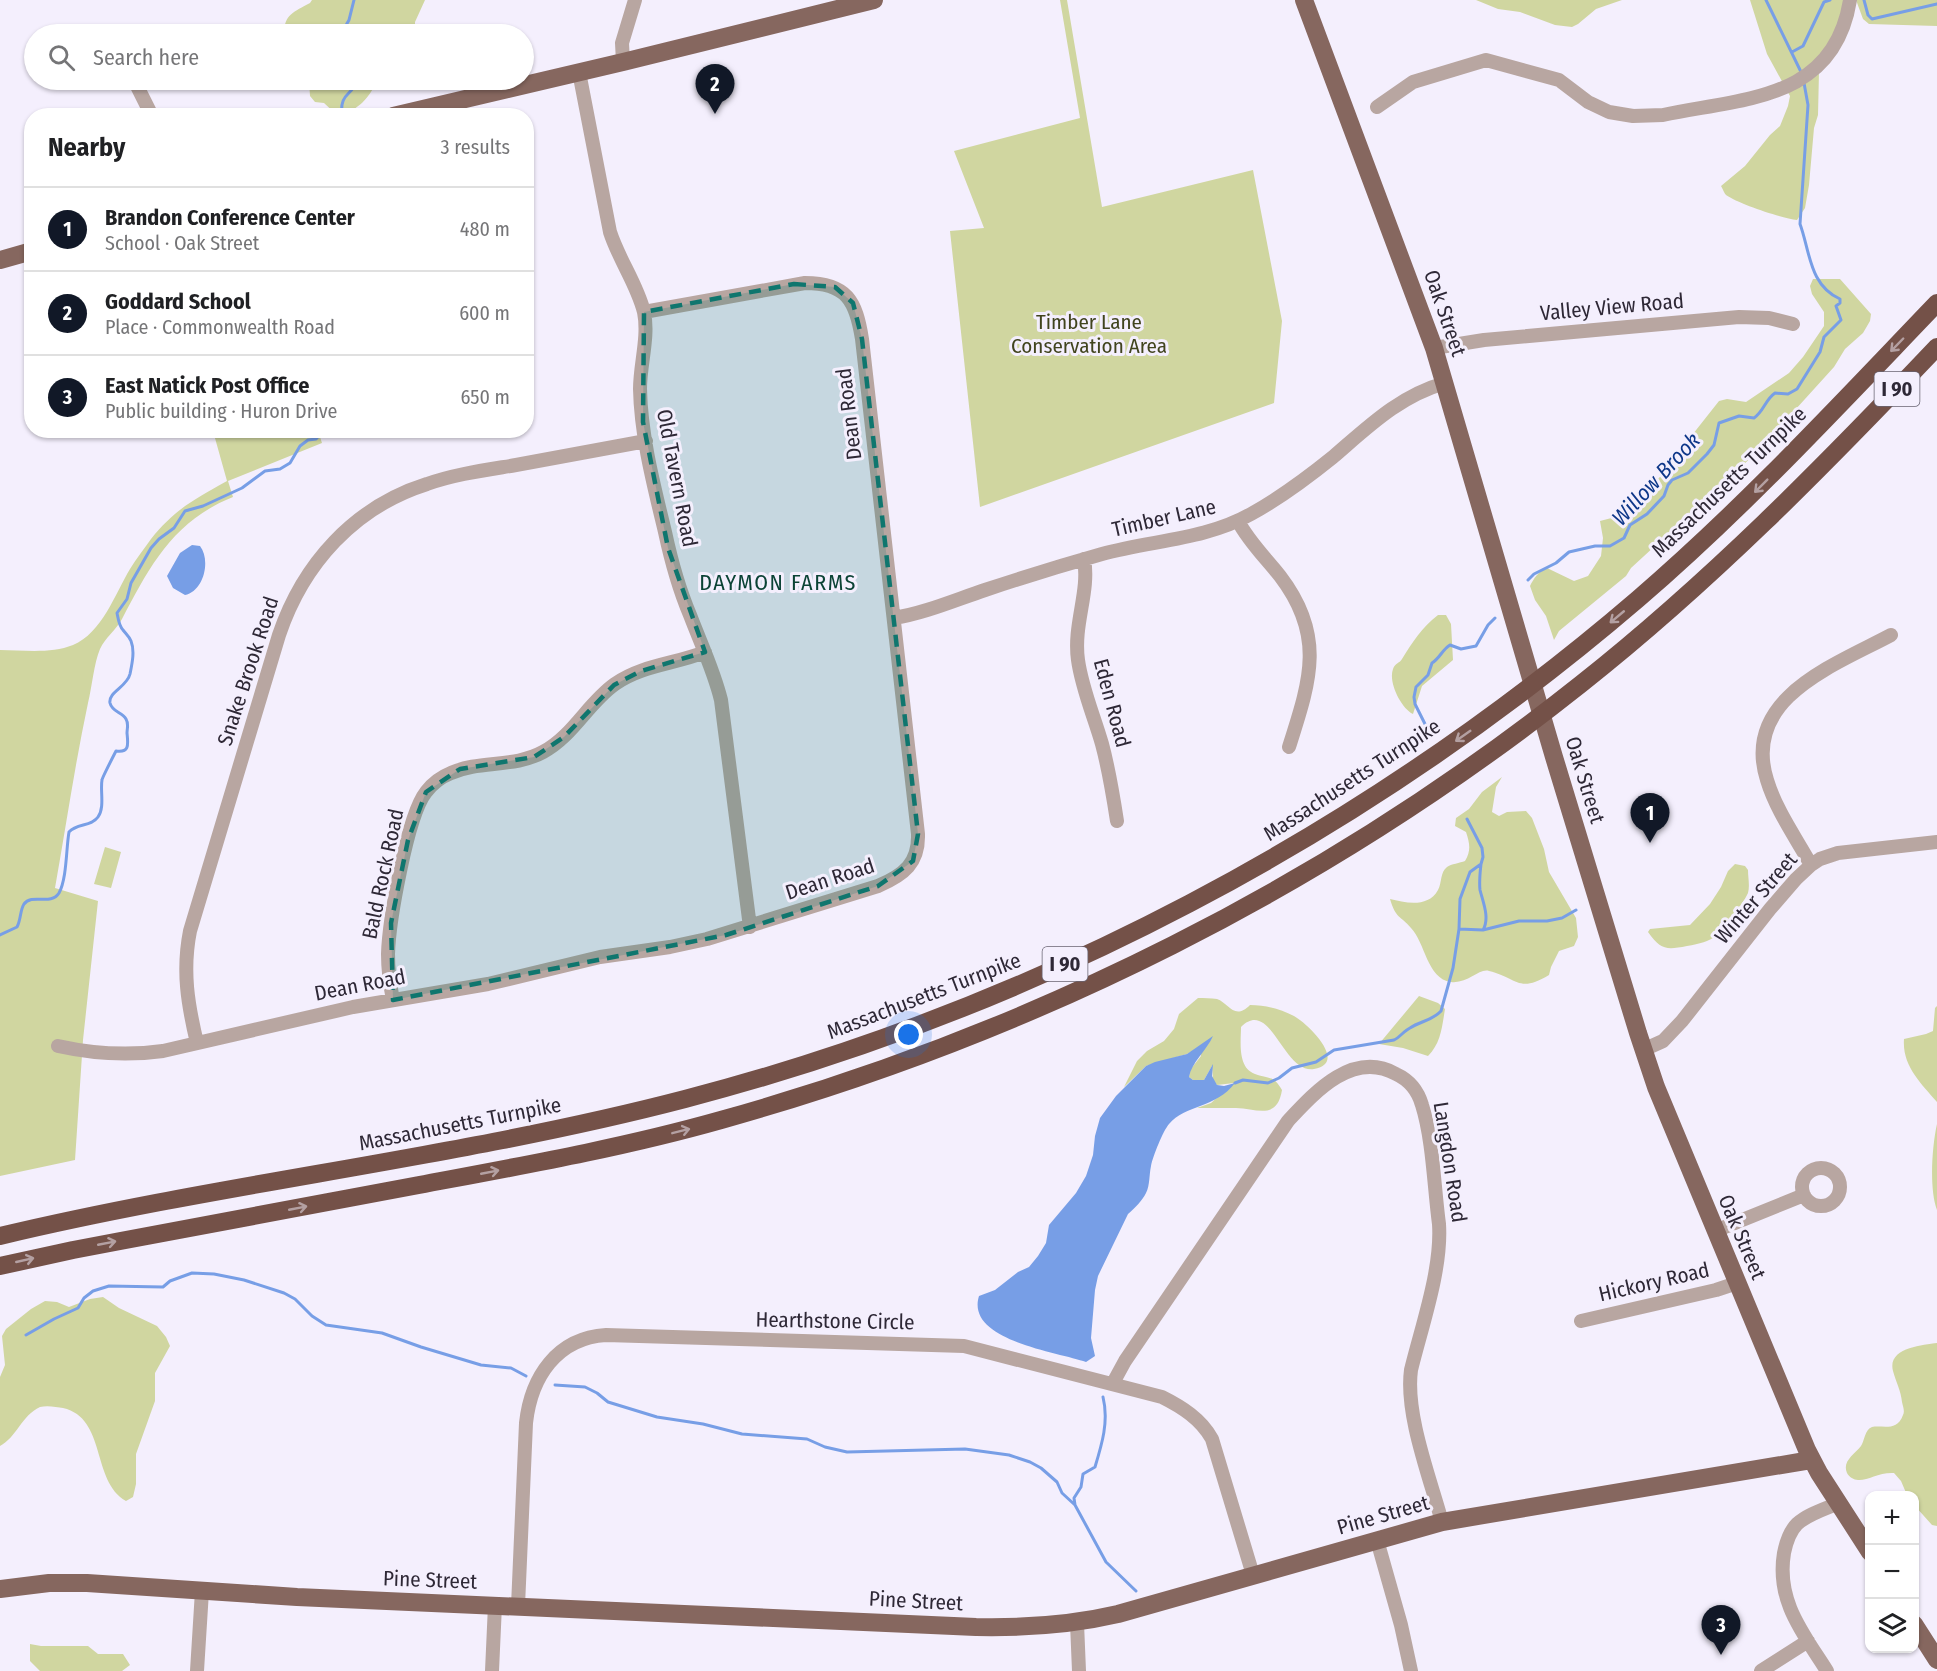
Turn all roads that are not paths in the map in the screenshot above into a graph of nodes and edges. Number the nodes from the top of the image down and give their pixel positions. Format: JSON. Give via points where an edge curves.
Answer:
{"nodes":[{"id":1,"x":635,"y":0,"type":"edge"},
{"id":2,"x":874,"y":0,"type":"edge"},
{"id":3,"x":1304,"y":0,"type":"edge"},
{"id":4,"x":1850,"y":0,"type":"edge"},
{"id":5,"x":624,"y":62,"type":"junction"},
{"id":6,"x":579,"y":72,"type":"junction"},
{"id":7,"x":534,"y":83,"type":"edge"},
{"id":8,"x":139,"y":90,"type":"edge"},
{"id":9,"x":503,"y":90,"type":"edge"},
{"id":10,"x":1377,"y":107,"type":"dead end"},
{"id":11,"x":148,"y":108,"type":"edge"},
{"id":12,"x":427,"y":108,"type":"edge"},
{"id":13,"x":24,"y":253,"type":"edge"},
{"id":14,"x":0,"y":260,"type":"edge"},
{"id":15,"x":1937,"y":303,"type":"edge"},
{"id":16,"x":644,"y":312,"type":"junction"},
{"id":17,"x":1793,"y":324,"type":"dead end"},
{"id":18,"x":1937,"y":347,"type":"edge"},
{"id":19,"x":1434,"y":348,"type":"junction"},
{"id":20,"x":1445,"y":382,"type":"junction"},
{"id":21,"x":646,"y":441,"type":"junction"},
{"id":22,"x":1238,"y":521,"type":"junction"},
{"id":23,"x":1084,"y":559,"type":"junction"},
{"id":24,"x":894,"y":618,"type":"junction"},
{"id":25,"x":1891,"y":635,"type":"dead end"},
{"id":26,"x":705,"y":652,"type":"junction"},
{"id":27,"x":1289,"y":747,"type":"dead end"},
{"id":28,"x":1117,"y":821,"type":"dead end"},
{"id":29,"x":1937,"y":842,"type":"edge"},
{"id":30,"x":1811,"y":866,"type":"junction"},
{"id":31,"x":750,"y":927,"type":"junction"},
{"id":32,"x":393,"y":1000,"type":"junction"},
{"id":33,"x":197,"y":1043,"type":"junction"},
{"id":34,"x":58,"y":1046,"type":"dead end"},
{"id":35,"x":1643,"y":1050,"type":"junction"},
{"id":36,"x":1804,"y":1195,"type":"dead end"},
{"id":37,"x":1715,"y":1231,"type":"junction"},
{"id":38,"x":0,"y":1236,"type":"edge"},
{"id":39,"x":0,"y":1266,"type":"edge"},
{"id":40,"x":1737,"y":1283,"type":"junction"},
{"id":41,"x":1581,"y":1321,"type":"dead end"},
{"id":42,"x":1113,"y":1383,"type":"junction"},
{"id":43,"x":1811,"y":1460,"type":"junction"},
{"id":44,"x":1839,"y":1503,"type":"junction"},
{"id":45,"x":1442,"y":1522,"type":"junction"},
{"id":46,"x":1377,"y":1540,"type":"junction"},
{"id":47,"x":1865,"y":1545,"type":"edge"},
{"id":48,"x":1252,"y":1575,"type":"junction"},
{"id":49,"x":0,"y":1589,"type":"edge"},
{"id":50,"x":202,"y":1591,"type":"junction"},
{"id":51,"x":495,"y":1605,"type":"junction"},
{"id":52,"x":518,"y":1606,"type":"junction"},
{"id":53,"x":1077,"y":1623,"type":"junction"},
{"id":54,"x":1919,"y":1632,"type":"edge"},
{"id":55,"x":1808,"y":1641,"type":"junction"},
{"id":56,"x":1937,"y":1660,"type":"edge"},
{"id":57,"x":197,"y":1671,"type":"edge"},
{"id":58,"x":492,"y":1671,"type":"edge"},
{"id":59,"x":1079,"y":1671,"type":"edge"},
{"id":60,"x":1411,"y":1671,"type":"edge"},
{"id":61,"x":1761,"y":1671,"type":"edge"},
{"id":62,"x":1827,"y":1671,"type":"edge"}],
"edges":[{"from":1,"to":5,"type":"street","via":[[622,43]]},
{"from":2,"to":5,"type":"main road"},
{"from":3,"to":19,"type":"main road","name":"Oak Street"},
{"from":4,"to":10,"type":"street","via":[[1842,30],[1824,61],[1775,93],[1663,115],[1634,116],[1598,107],[1553,78],[1480,60],[1413,82]]},
{"from":5,"to":6,"type":"main road"},
{"from":6,"to":7,"type":"main road"},
{"from":6,"to":16,"type":"street","name":"Old Tavern Road","via":[[608,226]]},
{"from":8,"to":11,"type":"street"},
{"from":9,"to":12,"type":"main road"},
{"from":13,"to":14,"type":"main road"},
{"from":15,"to":38,"type":"highway","name":"Massachusetts Turnpike","number":"I 90","one_way":true,"via":[[1753,494],[1646,592],[1548,673],[1423,764],[1325,827],[1121,938],[915,1027],[721,1089],[552,1131]]},
{"from":16,"to":21,"type":"street","name":"Old Tavern Road","via":[[640,389]]},
{"from":16,"to":24,"type":"street","name":"Dean Road","via":[[805,283],[835,287],[853,303],[862,339]]},
{"from":17,"to":19,"type":"street","name":"Valley View Road","via":[[1739,317]]},
{"from":39,"to":18,"type":"highway","number":"I 90","one_way":true,"via":[[569,1157],[710,1124],[943,1048],[1122,971],[1328,860],[1530,724],[1645,632],[1732,555]]},
{"from":19,"to":20,"type":"main road","name":"Oak Street"},
{"from":20,"to":22,"type":"street","name":"Timber Lane","via":[[1396,404],[1305,479]]},
{"from":20,"to":35,"type":"main road","name":"Oak Street"},
{"from":21,"to":26,"type":"street","name":"Old Tavern Road","via":[[668,548]]},
{"from":21,"to":33,"type":"street","name":"Snake Brook Road","via":[[455,476],[411,489],[354,523],[311,569],[279,635],[190,931],[185,973]]},
{"from":22,"to":23,"type":"street","name":"Timber Lane","via":[[1199,534]]},
{"from":22,"to":27,"type":"street","via":[[1292,594],[1307,629],[1308,680]]},
{"from":23,"to":24,"type":"street","name":"Timber Lane"},
{"from":23,"to":28,"type":"street","name":"Eden Road","via":[[1086,577],[1078,622],[1078,660],[1107,766]]},
{"from":24,"to":31,"type":"street","name":"Dean Road","via":[[918,834],[913,861],[896,878],[878,886]]},
{"from":25,"to":30,"type":"street","via":[[1802,684],[1779,706],[1767,732],[1763,755],[1766,778]]},
{"from":26,"to":31,"type":"street","name":"Old Tavern Road","via":[[724,716]]},
{"from":26,"to":32,"type":"street","name":"Bald Rock Road","via":[[641,671],[614,685],[564,737],[534,757],[460,770],[441,778],[426,792],[408,840],[391,923],[388,954]]},
{"from":29,"to":30,"type":"street","name":"Winter Street","via":[[1838,853]]},
{"from":30,"to":35,"type":"street","name":"Winter Street","via":[[1770,909],[1682,1021],[1663,1041]]},
{"from":31,"to":32,"type":"street","name":"Dean Road","via":[[691,943],[592,958],[488,984]]},
{"from":32,"to":33,"type":"street","name":"Dean Road"},
{"from":33,"to":34,"type":"street","name":"Dean Road","via":[[163,1051],[117,1054]]},
{"from":35,"to":37,"type":"main road","name":"Oak Street"},
{"from":36,"to":37,"type":"street"},
{"from":37,"to":40,"type":"main road","name":"Oak Street"},
{"from":40,"to":41,"type":"street","name":"Hickory Road"},
{"from":40,"to":43,"type":"main road","name":"Oak Street"},
{"from":42,"to":45,"type":"street","name":"Langdon Road","via":[[1288,1121],[1336,1077],[1375,1066],[1387,1069],[1410,1084],[1422,1104],[1439,1224],[1436,1268],[1409,1386],[1412,1413]]},
{"from":42,"to":48,"type":"street","name":"Hearthstone Circle","via":[[1162,1397],[1205,1429],[1217,1454]]},
{"from":42,"to":52,"type":"street","name":"Hearthstone Circle","via":[[954,1345],[615,1335],[578,1341],[549,1361],[530,1402]]},
{"from":43,"to":44,"type":"main road","name":"Oak Street"},
{"from":43,"to":45,"type":"main road","name":"Pine Street"},
{"from":44,"to":47,"type":"main road","name":"Oak Street"},
{"from":44,"to":55,"type":"street","via":[[1797,1524],[1785,1550],[1785,1595]]},
{"from":45,"to":46,"type":"main road","name":"Pine Street"},
{"from":46,"to":48,"type":"main road","name":"Pine Street"},
{"from":46,"to":60,"type":"street"},
{"from":48,"to":53,"type":"main road","name":"Pine Street"},
{"from":49,"to":50,"type":"main road","name":"Pine Street","via":[[74,1583]]},
{"from":50,"to":51,"type":"main road","name":"Pine Street"},
{"from":50,"to":57,"type":"street"},
{"from":51,"to":52,"type":"main road","name":"Pine Street"},
{"from":51,"to":58,"type":"street"},
{"from":52,"to":53,"type":"main road","name":"Pine Street","via":[[1004,1628]]},
{"from":53,"to":59,"type":"street"},
{"from":54,"to":56,"type":"main road"},
{"from":55,"to":61,"type":"street"},
{"from":55,"to":62,"type":"street"}]}
